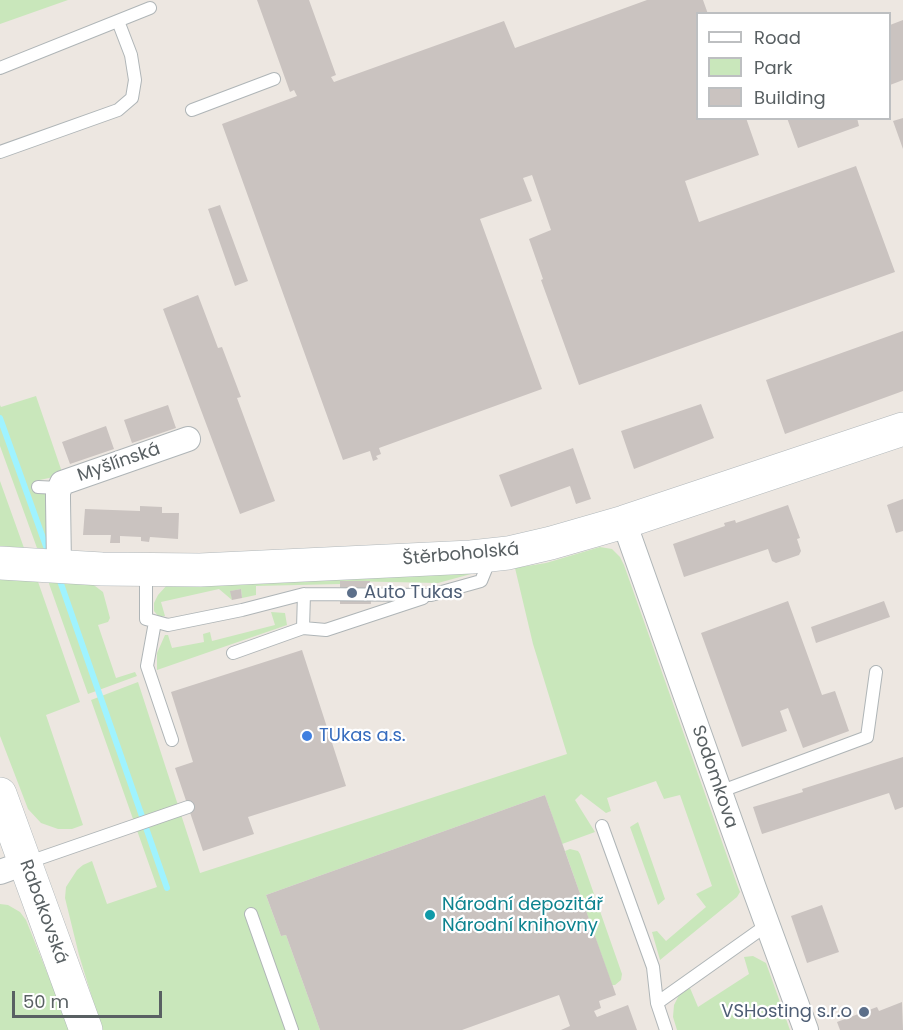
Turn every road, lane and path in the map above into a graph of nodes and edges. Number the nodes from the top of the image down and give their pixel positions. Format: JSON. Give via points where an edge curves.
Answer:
{"nodes":[{"id":1,"x":150,"y":8,"type":"dead end"},
{"id":2,"x":118,"y":21,"type":"junction"},
{"id":3,"x":0,"y":68,"type":"edge"},
{"id":4,"x":274,"y":79,"type":"dead end"},
{"id":5,"x":192,"y":110,"type":"dead end"},
{"id":6,"x":0,"y":152,"type":"edge"},
{"id":7,"x":903,"y":429,"type":"edge"},
{"id":8,"x":188,"y":439,"type":"dead end"},
{"id":9,"x":624,"y":522,"type":"junction"},
{"id":10,"x":491,"y":555,"type":"junction"},
{"id":11,"x":0,"y":563,"type":"edge"},
{"id":12,"x":59,"y":566,"type":"junction"},
{"id":13,"x":146,"y":570,"type":"junction"},
{"id":14,"x":304,"y":594,"type":"junction"},
{"id":15,"x":431,"y":595,"type":"junction"},
{"id":16,"x":155,"y":622,"type":"junction"},
{"id":17,"x":303,"y":628,"type":"junction"},
{"id":18,"x":233,"y":653,"type":"dead end"},
{"id":19,"x":876,"y":672,"type":"dead end"},
{"id":20,"x":172,"y":740,"type":"dead end"},
{"id":21,"x":719,"y":792,"type":"junction"},
{"id":22,"x":0,"y":794,"type":"edge"},
{"id":23,"x":188,"y":807,"type":"dead end"},
{"id":24,"x":602,"y":826,"type":"dead end"},
{"id":25,"x":13,"y":868,"type":"edge"},
{"id":26,"x":251,"y":914,"type":"dead end"},
{"id":27,"x":767,"y":925,"type":"junction"},
{"id":28,"x":657,"y":1003,"type":"junction"},
{"id":29,"x":86,"y":1030,"type":"edge"},
{"id":30,"x":292,"y":1030,"type":"edge"},
{"id":31,"x":666,"y":1030,"type":"edge"},
{"id":32,"x":806,"y":1030,"type":"edge"}],
"edges":[{"from":1,"to":2,"type":"lane"},
{"from":2,"to":3,"type":"lane"},
{"from":2,"to":6,"type":"lane","via":[[131,55],[135,80],[132,98],[118,110]]},
{"from":4,"to":5,"type":"lane"},
{"from":7,"to":9,"type":"street","name":"Štěrboholská"},
{"from":8,"to":12,"type":"street","name":"Myšlínská","via":[[49,487],[58,500]]},
{"from":9,"to":10,"type":"street","name":"Štěrboholská"},
{"from":9,"to":21,"type":"street","name":"Sodomkova"},
{"from":10,"to":13,"type":"street","name":"Štěrboholská"},
{"from":10,"to":15,"type":"lane","via":[[481,581]]},
{"from":11,"to":12,"type":"street","name":"Štěrboholská"},
{"from":12,"to":13,"type":"street","name":"Štěrboholská"},
{"from":13,"to":16,"type":"lane","via":[[146,618]]},
{"from":14,"to":15,"type":"lane"},
{"from":14,"to":16,"type":"lane","via":[[168,625]]},
{"from":14,"to":17,"type":"lane"},
{"from":15,"to":17,"type":"lane","via":[[326,630]]},
{"from":16,"to":20,"type":"lane","via":[[147,666]]},
{"from":17,"to":18,"type":"lane"},
{"from":19,"to":21,"type":"lane","via":[[867,738]]},
{"from":21,"to":27,"type":"street","name":"Sodomkova"},
{"from":22,"to":25,"type":"street","name":"Rabakovská"},
{"from":23,"to":25,"type":"lane"},
{"from":24,"to":28,"type":"lane","via":[[653,966]]},
{"from":25,"to":29,"type":"street","name":"Rabakovská"},
{"from":26,"to":30,"type":"lane"},
{"from":27,"to":28,"type":"lane"},
{"from":27,"to":32,"type":"street","name":"Sodomkova"},
{"from":28,"to":31,"type":"lane"}]}
